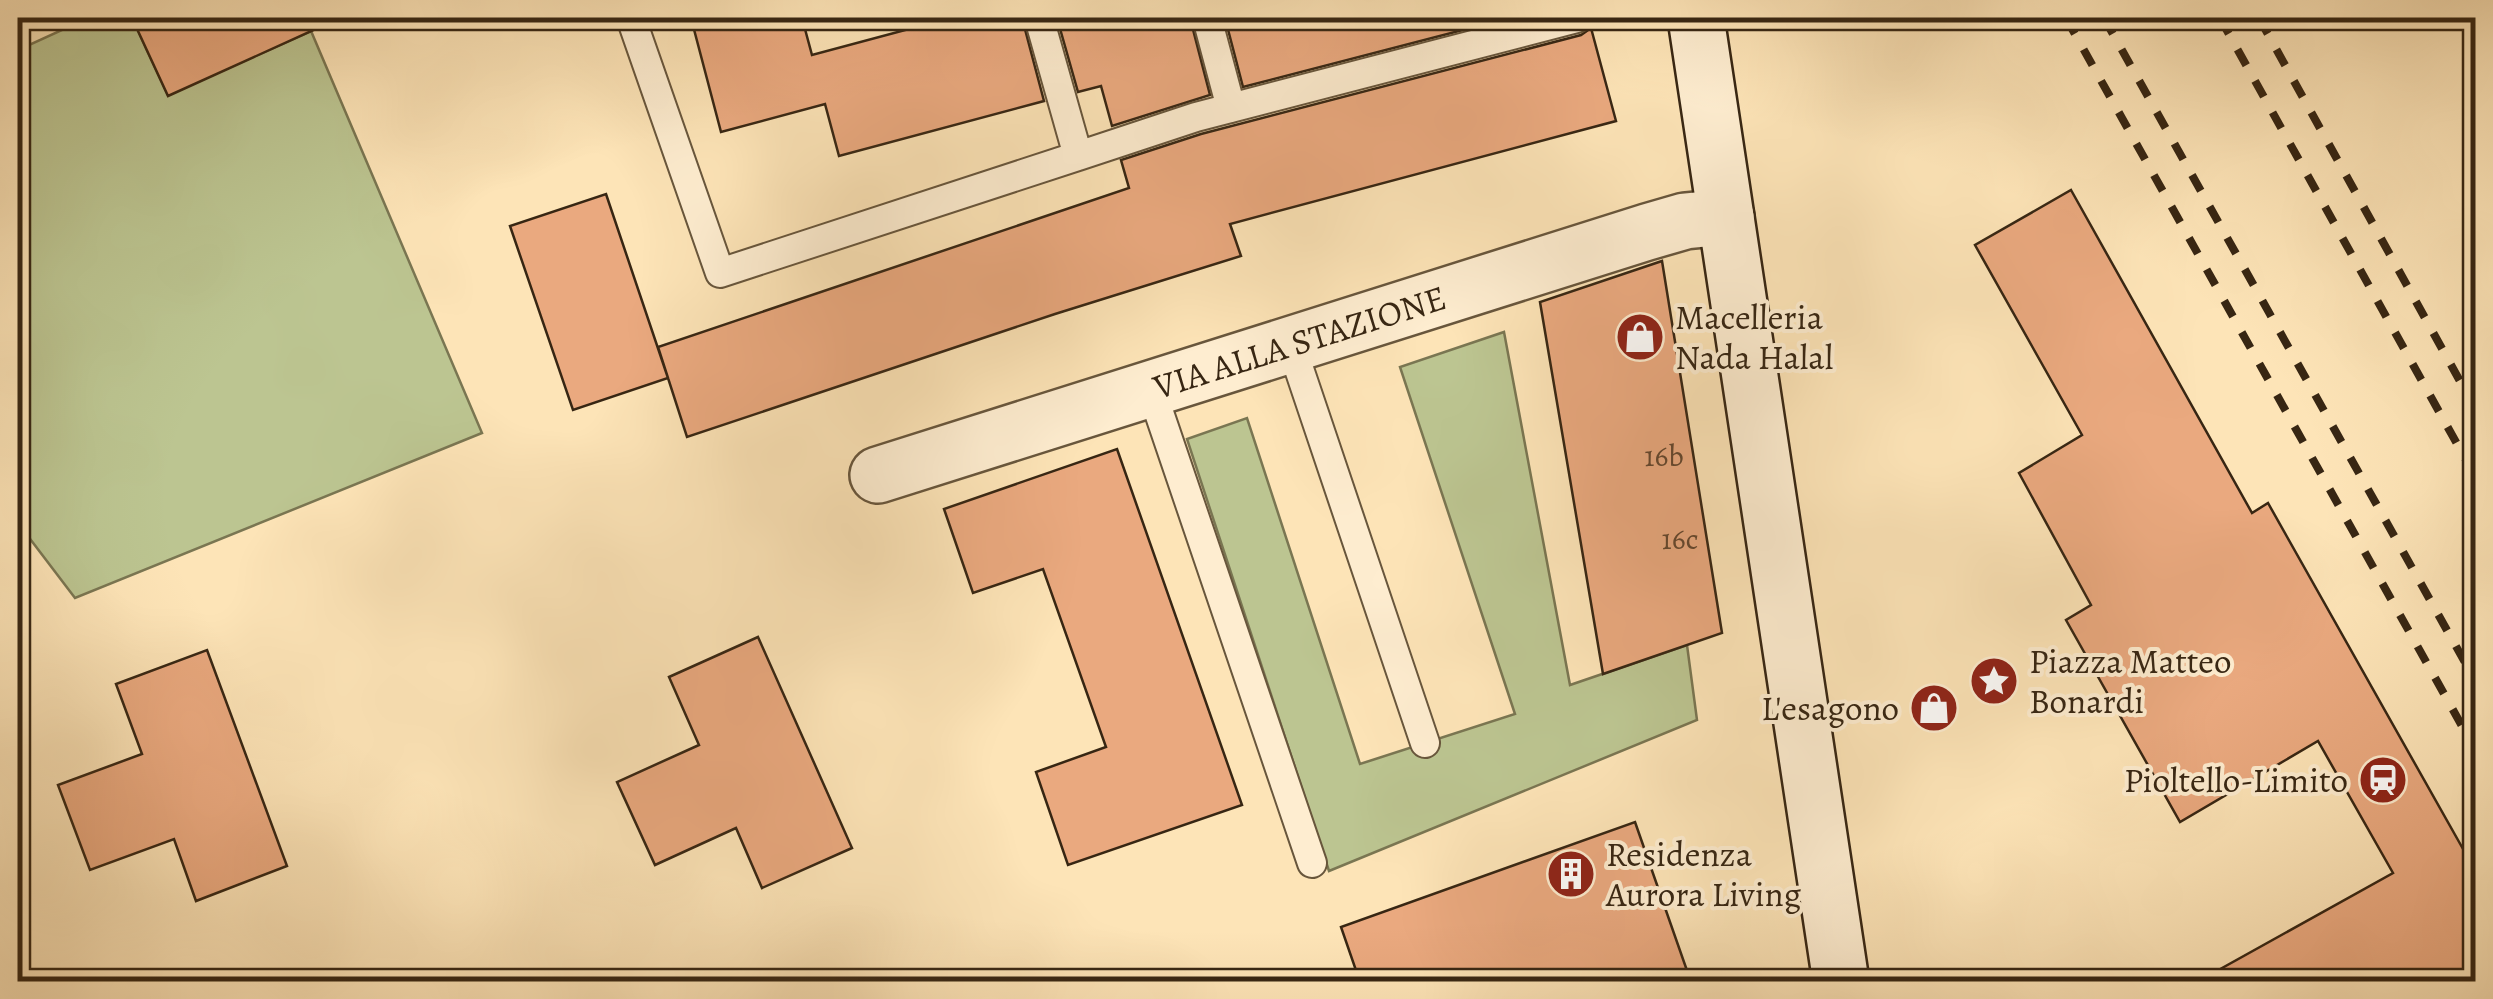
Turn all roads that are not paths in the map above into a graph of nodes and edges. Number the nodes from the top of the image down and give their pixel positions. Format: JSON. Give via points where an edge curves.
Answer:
{"nodes":[{"id":1,"x":631,"y":18,"type":"edge"},
{"id":2,"x":1039,"y":18,"type":"edge"},
{"id":3,"x":1207,"y":18,"type":"edge"},
{"id":4,"x":1576,"y":18,"type":"edge"},
{"id":5,"x":1696,"y":18,"type":"edge"},
{"id":6,"x":1532,"y":23,"type":"edge"},
{"id":7,"x":1231,"y":108,"type":"junction"},
{"id":8,"x":1078,"y":156,"type":"junction"},
{"id":9,"x":1726,"y":216,"type":"junction"},
{"id":10,"x":1291,"y":345,"type":"junction"},
{"id":11,"x":1152,"y":389,"type":"junction"},
{"id":12,"x":878,"y":475,"type":"dead end"},
{"id":13,"x":1424,"y":743,"type":"dead end"},
{"id":14,"x":1312,"y":863,"type":"dead end"},
{"id":15,"x":1841,"y":982,"type":"edge"}],
"edges":[{"from":1,"to":8,"type":"lane","via":[[720,273]]},
{"from":2,"to":8,"type":"lane"},
{"from":3,"to":7,"type":"lane"},
{"from":4,"to":6,"type":"lane"},
{"from":5,"to":9,"type":"street"},
{"from":6,"to":7,"type":"lane"},
{"from":7,"to":8,"type":"lane"},
{"from":9,"to":10,"type":"street","name":"VIA ALLA STAZIONE","via":[[1646,232]]},
{"from":9,"to":15,"type":"street"},
{"from":10,"to":11,"type":"street","name":"VIA ALLA STAZIONE"},
{"from":10,"to":13,"type":"lane"},
{"from":11,"to":12,"type":"street","name":"VIA ALLA STAZIONE"},
{"from":11,"to":14,"type":"lane"}]}
